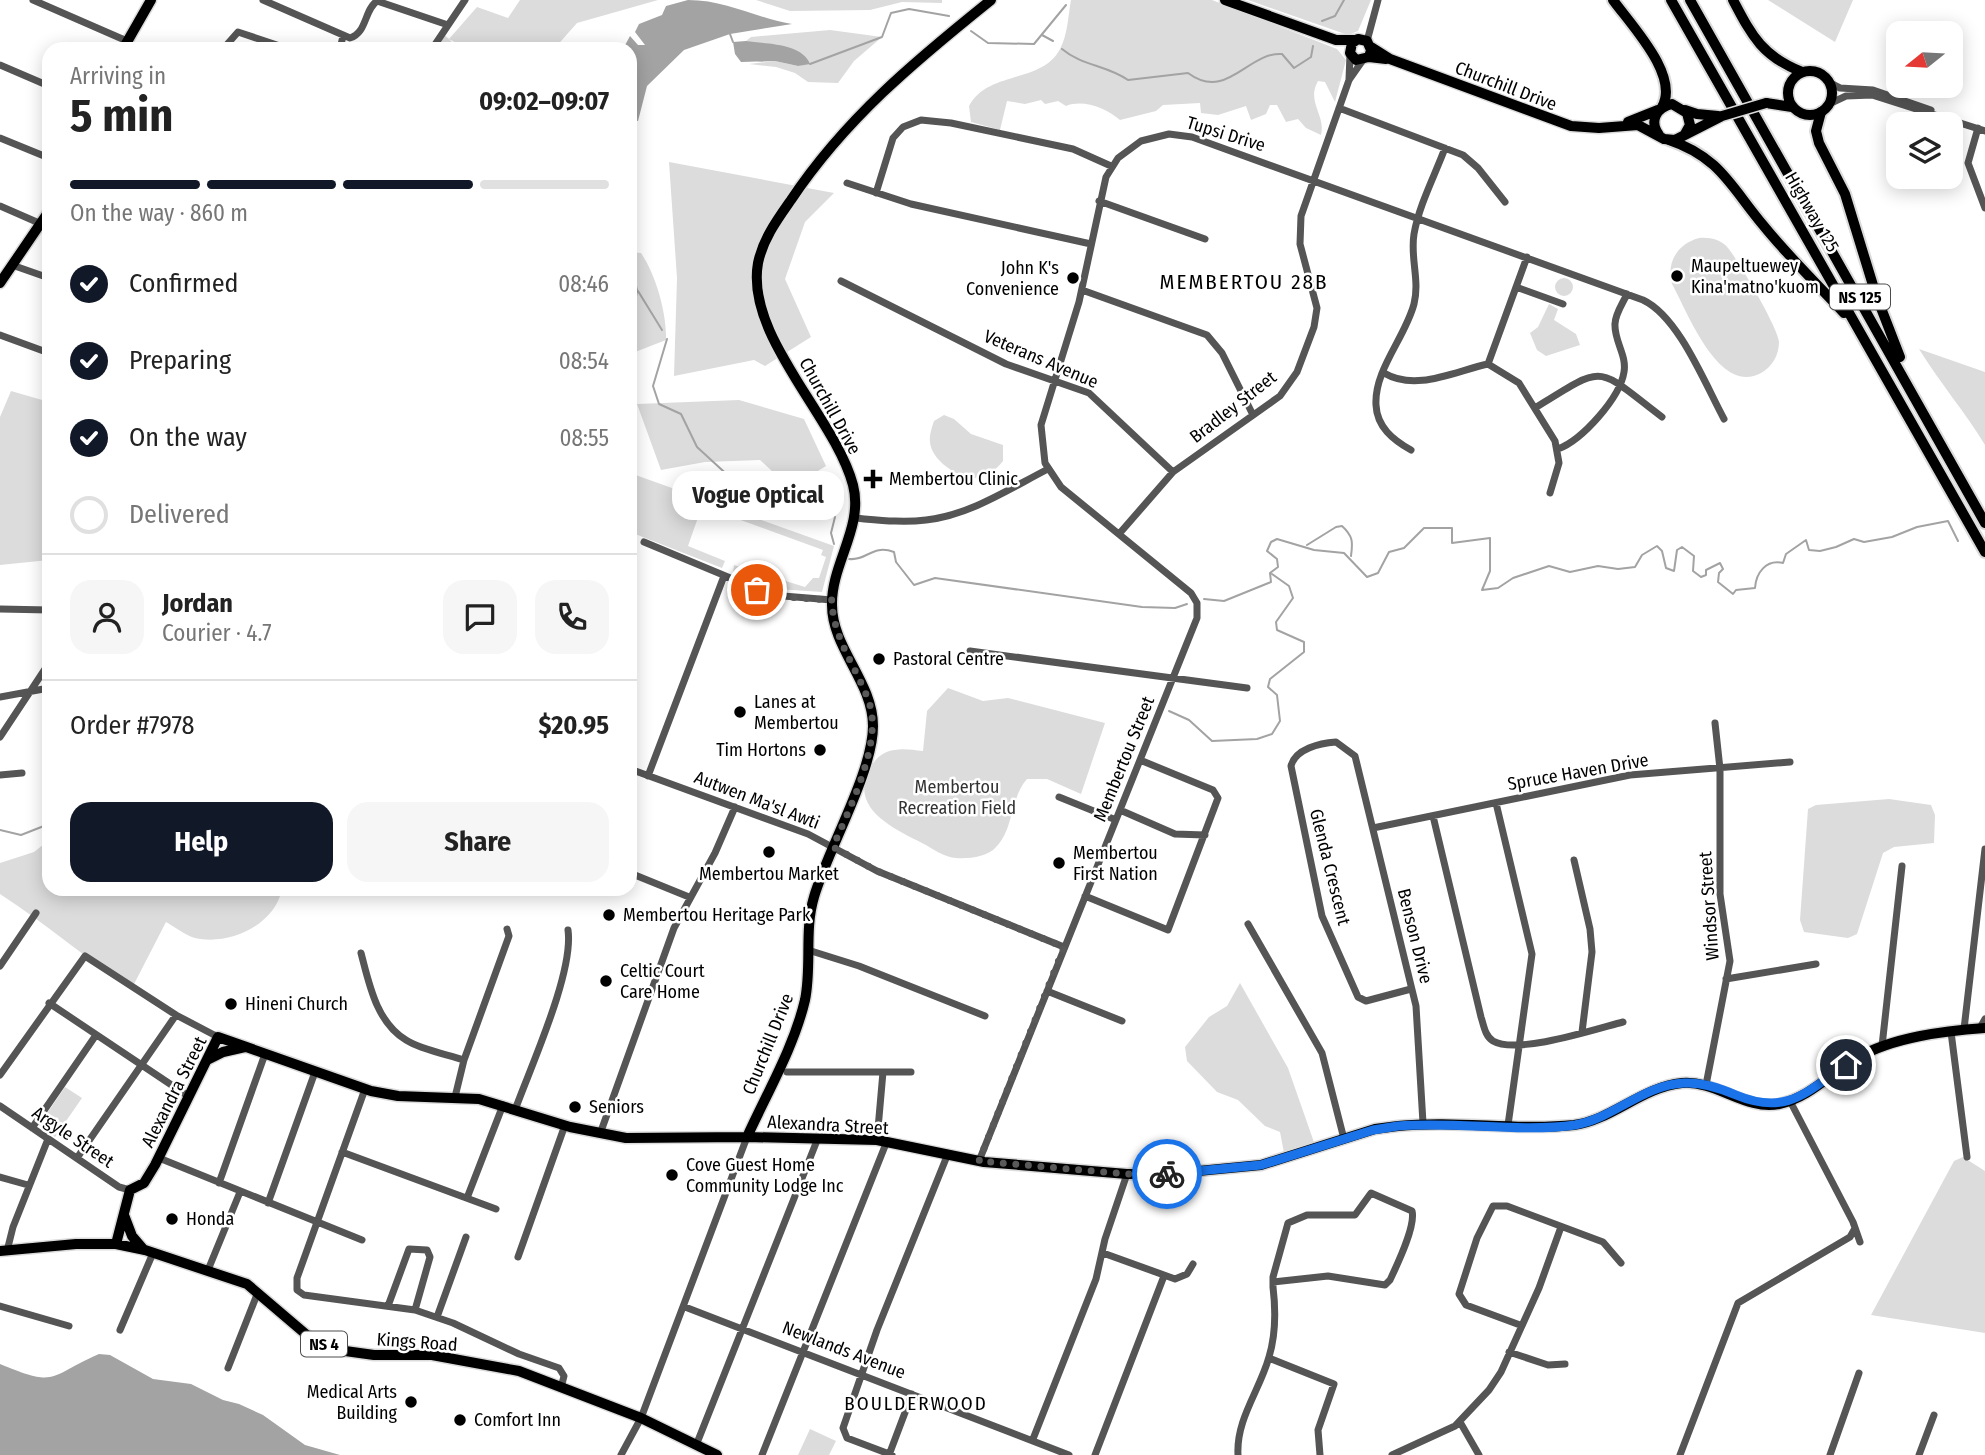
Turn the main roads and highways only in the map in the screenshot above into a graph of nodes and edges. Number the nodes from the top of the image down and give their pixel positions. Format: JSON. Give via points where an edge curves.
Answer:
{"nodes":[{"id":1,"x":151,"y":0,"type":"edge"},
{"id":2,"x":991,"y":0,"type":"edge"},
{"id":3,"x":1225,"y":0,"type":"edge"},
{"id":4,"x":1613,"y":0,"type":"edge"},
{"id":5,"x":1671,"y":0,"type":"edge"},
{"id":6,"x":1690,"y":0,"type":"edge"},
{"id":7,"x":1733,"y":0,"type":"edge"},
{"id":8,"x":1336,"y":40,"type":"junction"},
{"id":9,"x":127,"y":42,"type":"edge"},
{"id":10,"x":1364,"y":47,"type":"junction"},
{"id":11,"x":1350,"y":54,"type":"junction"},
{"id":12,"x":1802,"y":72,"type":"junction"},
{"id":13,"x":1787,"y":89,"type":"junction"},
{"id":14,"x":1766,"y":103,"type":"junction"},
{"id":15,"x":1792,"y":107,"type":"junction"},
{"id":16,"x":1825,"y":108,"type":"junction"},
{"id":17,"x":1660,"y":109,"type":"junction"},
{"id":18,"x":1684,"y":110,"type":"junction"},
{"id":19,"x":1722,"y":116,"type":"junction"},
{"id":20,"x":1614,"y":127,"type":"junction"},
{"id":21,"x":1685,"y":135,"type":"junction"},
{"id":22,"x":1664,"y":138,"type":"junction"},
{"id":23,"x":42,"y":219,"type":"edge"},
{"id":24,"x":1,"y":277,"type":"edge"},
{"id":25,"x":1857,"y":327,"type":"junction"},
{"id":26,"x":1919,"y":405,"type":"junction"},
{"id":27,"x":1985,"y":523,"type":"edge"},
{"id":28,"x":1985,"y":552,"type":"edge"},
{"id":29,"x":1983,"y":1025,"type":"edge"},
{"id":30,"x":245,"y":1047,"type":"junction"},
{"id":31,"x":204,"y":1063,"type":"junction"},
{"id":32,"x":747,"y":1137,"type":"junction"},
{"id":33,"x":144,"y":1183,"type":"junction"},
{"id":34,"x":124,"y":1213,"type":"junction"},
{"id":35,"x":116,"y":1244,"type":"junction"},
{"id":36,"x":4,"y":1251,"type":"edge"},
{"id":37,"x":149,"y":1251,"type":"junction"},
{"id":38,"x":717,"y":1455,"type":"edge"}],
"edges":[{"from":1,"to":9,"type":"main road"},
{"from":2,"to":32,"type":"main road","name":"Churchill Drive","via":[[842,131],[775,224],[761,254],[757,288],[762,313],[855,492],[854,518],[832,600],[835,626],[868,699],[873,724],[867,757],[813,899],[801,1013]]},
{"from":3,"to":8,"type":"main road"},
{"from":4,"to":17,"type":"highway","via":[[1665,75],[1668,91]]},
{"from":5,"to":25,"type":"highway","name":"Highway 125","number":"NS 125"},
{"from":6,"to":26,"type":"highway","name":"Highway 125","number":"NS 125"},
{"from":7,"to":12,"type":"highway","via":[[1766,52]]},
{"from":8,"to":10,"type":"main road"},
{"from":8,"to":11,"type":"main road"},
{"from":10,"to":11,"type":"main road"},
{"from":10,"to":11,"type":"main road","name":"Churchill Drive","via":[[1356,60]]},
{"from":10,"to":20,"type":"main road","name":"Churchill Drive","via":[[1566,125]]},
{"from":12,"to":13,"type":"main road"},
{"from":12,"to":16,"type":"main road","via":[[1818,72],[1830,83],[1832,91]]},
{"from":13,"to":14,"type":"main road"},
{"from":13,"to":15,"type":"main road"},
{"from":14,"to":15,"type":"main road"},
{"from":14,"to":19,"type":"main road","bridge":true},
{"from":15,"to":16,"type":"main road","via":[[1808,115]]},
{"from":16,"to":26,"type":"highway","via":[[1816,120],[1819,143],[1845,194],[1876,295]]},
{"from":17,"to":18,"type":"main road","via":[[1672,104]]},
{"from":17,"to":20,"type":"main road","name":"Churchill Drive"},
{"from":17,"to":22,"type":"main road","via":[[1654,124]]},
{"from":18,"to":19,"type":"main road"},
{"from":18,"to":21,"type":"main road","via":[[1690,125]]},
{"from":19,"to":21,"type":"main road"},
{"from":20,"to":22,"type":"main road","name":"Churchill Drive","via":[[1642,125]]},
{"from":21,"to":22,"type":"main road"},
{"from":22,"to":25,"type":"highway","via":[[1700,153],[1720,169],[1763,226]]},
{"from":23,"to":24,"type":"main road"},
{"from":25,"to":28,"type":"highway","name":"Highway 125","number":"NS 125"},
{"from":26,"to":27,"type":"highway","name":"Highway 125","number":"NS 125"},
{"from":29,"to":32,"type":"main road","name":"Alexandra Street","via":[[1882,1046],[1790,1101],[1775,1105],[1683,1083],[1656,1089],[1576,1124],[1423,1123],[1375,1129],[1228,1171],[1127,1174],[979,1161],[882,1141]]},
{"from":30,"to":31,"type":"main road"},
{"from":30,"to":31,"type":"main road","name":"Alexandra Street","via":[[218,1037]]},
{"from":30,"to":32,"type":"main road","name":"Alexandra Street","via":[[365,1089],[503,1105],[600,1134],[636,1139]]},
{"from":31,"to":33,"type":"main road","name":"Alexandra Street"},
{"from":33,"to":34,"type":"main road","name":"Alexandra Street"},
{"from":33,"to":34,"type":"main road","via":[[130,1190]]},
{"from":34,"to":35,"type":"main road"},
{"from":34,"to":37,"type":"main road","via":[[132,1236]]},
{"from":35,"to":36,"type":"main road","name":"Kings Road","number":"NS 4"},
{"from":35,"to":37,"type":"main road","name":"Kings Road","number":"NS 4"},
{"from":37,"to":38,"type":"main road","name":"Kings Road","number":"NS 4","via":[[258,1291],[309,1336],[338,1350],[432,1355],[515,1370],[641,1418]]}]}
